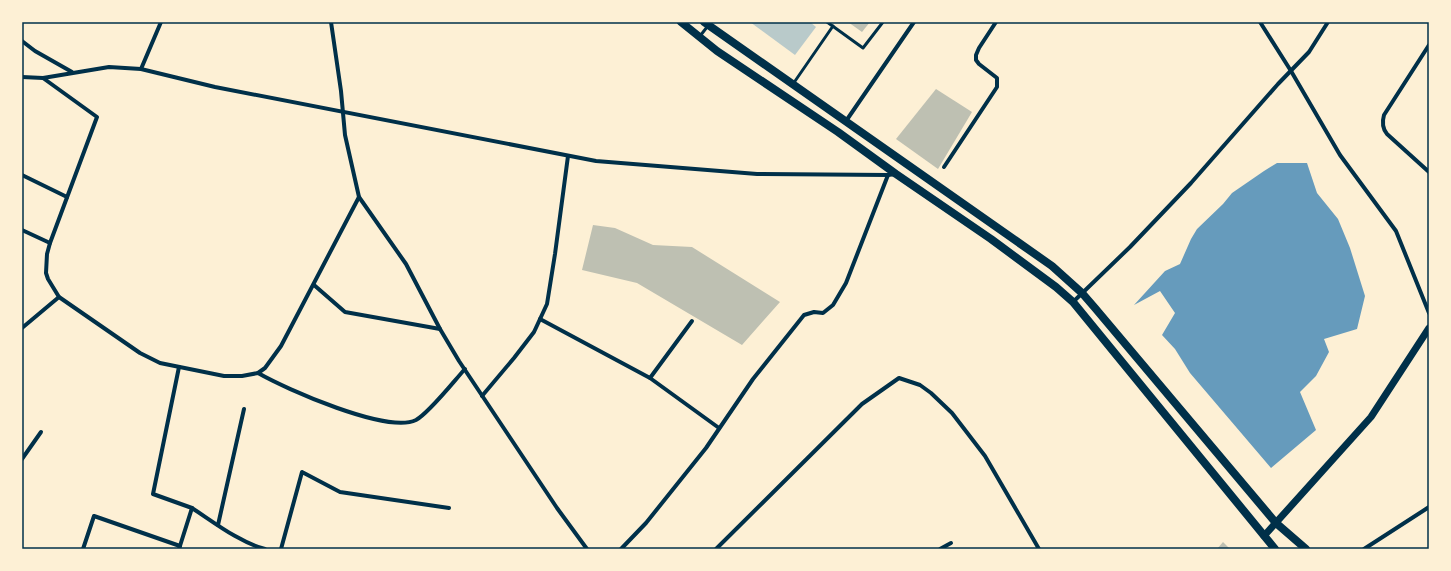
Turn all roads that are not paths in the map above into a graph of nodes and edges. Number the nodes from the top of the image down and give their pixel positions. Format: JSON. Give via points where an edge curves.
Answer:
{"nodes":[{"id":1,"x":161,"y":22,"type":"edge"},
{"id":2,"x":332,"y":22,"type":"edge"},
{"id":3,"x":681,"y":22,"type":"edge"},
{"id":4,"x":827,"y":22,"type":"edge"},
{"id":5,"x":883,"y":22,"type":"edge"},
{"id":6,"x":914,"y":22,"type":"edge"},
{"id":7,"x":996,"y":22,"type":"edge"},
{"id":8,"x":1260,"y":22,"type":"edge"},
{"id":9,"x":1328,"y":22,"type":"edge"},
{"id":10,"x":708,"y":23,"type":"edge"},
{"id":11,"x":833,"y":26,"type":"junction"},
{"id":12,"x":700,"y":36,"type":"junction"},
{"id":13,"x":22,"y":41,"type":"edge"},
{"id":14,"x":1429,"y":44,"type":"edge"},
{"id":15,"x":142,"y":69,"type":"junction"},
{"id":16,"x":1291,"y":71,"type":"junction"},
{"id":17,"x":73,"y":72,"type":"junction"},
{"id":18,"x":22,"y":78,"type":"edge"},
{"id":19,"x":43,"y":78,"type":"junction"},
{"id":20,"x":792,"y":85,"type":"junction"},
{"id":21,"x":342,"y":111,"type":"junction"},
{"id":22,"x":846,"y":121,"type":"junction"},
{"id":23,"x":568,"y":156,"type":"junction"},
{"id":24,"x":944,"y":167,"type":"dead end"},
{"id":25,"x":1429,"y":172,"type":"edge"},
{"id":26,"x":22,"y":175,"type":"edge"},
{"id":27,"x":892,"y":175,"type":"junction"},
{"id":28,"x":67,"y":197,"type":"junction"},
{"id":29,"x":359,"y":197,"type":"junction"},
{"id":30,"x":22,"y":230,"type":"edge"},
{"id":31,"x":50,"y":243,"type":"junction"},
{"id":32,"x":314,"y":285,"type":"junction"},
{"id":33,"x":1082,"y":293,"type":"junction"},
{"id":34,"x":58,"y":297,"type":"junction"},
{"id":35,"x":1073,"y":302,"type":"junction"},
{"id":36,"x":1429,"y":313,"type":"edge"},
{"id":37,"x":540,"y":319,"type":"junction"},
{"id":38,"x":692,"y":321,"type":"dead end"},
{"id":39,"x":22,"y":328,"type":"edge"},
{"id":40,"x":1429,"y":328,"type":"edge"},
{"id":41,"x":440,"y":329,"type":"junction"},
{"id":42,"x":1425,"y":339,"type":"edge"},
{"id":43,"x":179,"y":367,"type":"junction"},
{"id":44,"x":465,"y":369,"type":"junction"},
{"id":45,"x":258,"y":373,"type":"junction"},
{"id":46,"x":650,"y":378,"type":"junction"},
{"id":47,"x":482,"y":396,"type":"junction"},
{"id":48,"x":244,"y":410,"type":"dead end"},
{"id":49,"x":719,"y":428,"type":"junction"},
{"id":50,"x":41,"y":432,"type":"dead end"},
{"id":51,"x":22,"y":459,"type":"edge"},
{"id":52,"x":1429,"y":507,"type":"edge"},
{"id":53,"x":192,"y":508,"type":"junction"},
{"id":54,"x":449,"y":508,"type":"dead end"},
{"id":55,"x":1276,"y":523,"type":"junction"},
{"id":56,"x":218,"y":525,"type":"junction"},
{"id":57,"x":1264,"y":536,"type":"junction"},
{"id":58,"x":952,"y":544,"type":"dead end"},
{"id":59,"x":179,"y":547,"type":"edge"},
{"id":60,"x":83,"y":549,"type":"edge"},
{"id":61,"x":266,"y":549,"type":"edge"},
{"id":62,"x":281,"y":549,"type":"edge"},
{"id":63,"x":587,"y":549,"type":"edge"},
{"id":64,"x":622,"y":549,"type":"edge"},
{"id":65,"x":716,"y":549,"type":"edge"},
{"id":66,"x":940,"y":549,"type":"edge"},
{"id":67,"x":1039,"y":549,"type":"edge"},
{"id":68,"x":1274,"y":549,"type":"edge"},
{"id":69,"x":1306,"y":549,"type":"edge"},
{"id":70,"x":1364,"y":549,"type":"edge"}],
"edges":[{"from":1,"to":15,"type":"street"},
{"from":2,"to":21,"type":"street"},
{"from":3,"to":12,"type":"main road"},
{"from":4,"to":11,"type":"lane"},
{"from":5,"to":11,"type":"lane","via":[[863,48]]},
{"from":6,"to":22,"type":"street"},
{"from":7,"to":24,"type":"street","via":[[976,55],[976,60],[997,78],[997,87]]},
{"from":8,"to":16,"type":"street"},
{"from":9,"to":16,"type":"street","via":[[1309,52]]},
{"from":10,"to":12,"type":"lane"},
{"from":10,"to":20,"type":"main road"},
{"from":11,"to":20,"type":"lane"},
{"from":12,"to":27,"type":"main road","via":[[717,51],[838,132]]},
{"from":13,"to":17,"type":"street"},
{"from":14,"to":25,"type":"street","via":[[1384,114],[1382,122],[1383,130]]},
{"from":15,"to":17,"type":"street","via":[[109,68]]},
{"from":15,"to":21,"type":"street","via":[[215,87]]},
{"from":16,"to":33,"type":"street","via":[[1191,183]]},
{"from":16,"to":36,"type":"street","via":[[1340,155],[1396,231]]},
{"from":17,"to":19,"type":"street"},
{"from":18,"to":19,"type":"street"},
{"from":19,"to":28,"type":"street","via":[[97,117]]},
{"from":20,"to":22,"type":"main road"},
{"from":21,"to":23,"type":"street"},
{"from":21,"to":29,"type":"street"},
{"from":22,"to":33,"type":"main road","via":[[1052,266]]},
{"from":23,"to":27,"type":"street","via":[[596,161],[757,174]]},
{"from":23,"to":37,"type":"street","via":[[547,304]]},
{"from":26,"to":28,"type":"street"},
{"from":27,"to":35,"type":"main road","via":[[991,239]]},
{"from":27,"to":49,"type":"street","via":[[846,283],[833,305],[823,313],[804,315],[753,379]]},
{"from":28,"to":31,"type":"street"},
{"from":29,"to":32,"type":"street"},
{"from":29,"to":41,"type":"street","via":[[406,264]]},
{"from":30,"to":31,"type":"street"},
{"from":31,"to":34,"type":"street","via":[[46,273]]},
{"from":32,"to":41,"type":"street","via":[[345,312]]},
{"from":32,"to":45,"type":"street","via":[[274,356]]},
{"from":33,"to":35,"type":"street"},
{"from":33,"to":55,"type":"main road"},
{"from":34,"to":39,"type":"street"},
{"from":34,"to":43,"type":"street","via":[[140,353],[160,363]]},
{"from":35,"to":57,"type":"main road"},
{"from":37,"to":46,"type":"street"},
{"from":37,"to":47,"type":"street","via":[[526,343]]},
{"from":38,"to":46,"type":"street"},
{"from":40,"to":42,"type":"street"},
{"from":41,"to":44,"type":"street"},
{"from":42,"to":55,"type":"street","via":[[1371,417]]},
{"from":43,"to":45,"type":"street","via":[[224,376]]},
{"from":43,"to":53,"type":"street","via":[[153,494]]},
{"from":44,"to":45,"type":"street","via":[[425,413],[410,422],[400,423],[362,416],[290,390]]},
{"from":44,"to":47,"type":"street"},
{"from":46,"to":49,"type":"street"},
{"from":47,"to":63,"type":"street"},
{"from":48,"to":56,"type":"street"},
{"from":49,"to":64,"type":"street","via":[[646,523]]},
{"from":50,"to":51,"type":"street"},
{"from":52,"to":70,"type":"street"},
{"from":53,"to":56,"type":"street"},
{"from":53,"to":59,"type":"street"},
{"from":54,"to":62,"type":"street","via":[[340,492],[302,472]]},
{"from":55,"to":57,"type":"street"},
{"from":55,"to":69,"type":"main road"},
{"from":56,"to":61,"type":"street","via":[[255,546]]},
{"from":57,"to":68,"type":"main road"},
{"from":58,"to":66,"type":"street"},
{"from":59,"to":60,"type":"street","via":[[94,516]]},
{"from":65,"to":67,"type":"street","via":[[862,404],[899,378],[920,385],[931,392],[952,413],[985,456]]}]}
